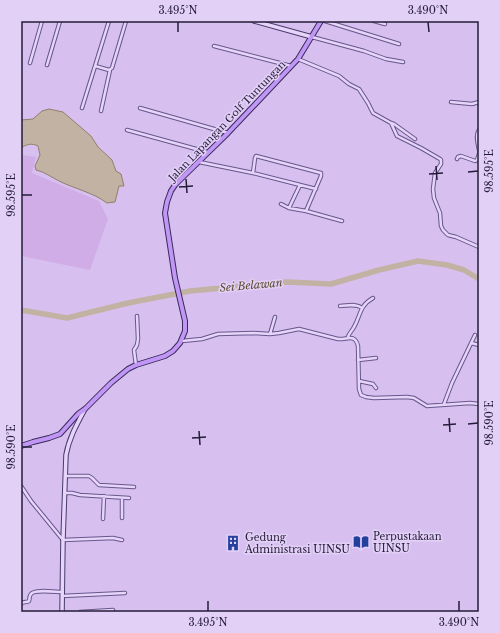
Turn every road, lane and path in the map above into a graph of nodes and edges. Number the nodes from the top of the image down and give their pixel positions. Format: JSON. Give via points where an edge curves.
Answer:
{"nodes":[{"id":1,"x":42,"y":21,"type":"edge"},
{"id":2,"x":60,"y":21,"type":"edge"},
{"id":3,"x":109,"y":21,"type":"edge"},
{"id":4,"x":126,"y":21,"type":"edge"},
{"id":5,"x":254,"y":21,"type":"edge"},
{"id":6,"x":321,"y":21,"type":"edge"},
{"id":7,"x":325,"y":21,"type":"edge"},
{"id":8,"x":374,"y":21,"type":"edge"},
{"id":9,"x":385,"y":24,"type":"dead end"},
{"id":10,"x":312,"y":37,"type":"junction"},
{"id":11,"x":399,"y":44,"type":"dead end"},
{"id":12,"x":214,"y":46,"type":"dead end"},
{"id":13,"x":298,"y":59,"type":"junction"},
{"id":14,"x":403,"y":62,"type":"dead end"},
{"id":15,"x":30,"y":63,"type":"dead end"},
{"id":16,"x":47,"y":65,"type":"dead end"},
{"id":17,"x":95,"y":66,"type":"junction"},
{"id":18,"x":292,"y":66,"type":"junction"},
{"id":19,"x":110,"y":70,"type":"junction"},
{"id":20,"x":451,"y":102,"type":"dead end"},
{"id":21,"x":479,"y":102,"type":"edge"},
{"id":22,"x":82,"y":108,"type":"dead end"},
{"id":23,"x":140,"y":108,"type":"dead end"},
{"id":24,"x":101,"y":111,"type":"dead end"},
{"id":25,"x":391,"y":123,"type":"junction"},
{"id":26,"x":127,"y":130,"type":"dead end"},
{"id":27,"x":479,"y":130,"type":"edge"},
{"id":28,"x":228,"y":133,"type":"junction"},
{"id":29,"x":415,"y":140,"type":"dead end"},
{"id":30,"x":479,"y":150,"type":"edge"},
{"id":31,"x":207,"y":152,"type":"junction"},
{"id":32,"x":479,"y":154,"type":"edge"},
{"id":33,"x":457,"y":160,"type":"dead end"},
{"id":34,"x":197,"y":162,"type":"junction"},
{"id":35,"x":254,"y":173,"type":"junction"},
{"id":36,"x":300,"y":185,"type":"junction"},
{"id":37,"x":316,"y":189,"type":"junction"},
{"id":38,"x":281,"y":204,"type":"dead end"},
{"id":39,"x":289,"y":208,"type":"junction"},
{"id":40,"x":306,"y":211,"type":"junction"},
{"id":41,"x":342,"y":221,"type":"dead end"},
{"id":42,"x":479,"y":247,"type":"edge"},
{"id":43,"x":373,"y":298,"type":"dead end"},
{"id":44,"x":340,"y":306,"type":"dead end"},
{"id":45,"x":362,"y":308,"type":"junction"},
{"id":46,"x":137,"y":316,"type":"dead end"},
{"id":47,"x":274,"y":317,"type":"dead end"},
{"id":48,"x":270,"y":334,"type":"junction"},
{"id":49,"x":475,"y":335,"type":"dead end"},
{"id":50,"x":348,"y":337,"type":"junction"},
{"id":51,"x":182,"y":341,"type":"junction"},
{"id":52,"x":471,"y":343,"type":"junction"},
{"id":53,"x":479,"y":345,"type":"edge"},
{"id":54,"x":376,"y":358,"type":"dead end"},
{"id":55,"x":358,"y":360,"type":"junction"},
{"id":56,"x":136,"y":365,"type":"junction"},
{"id":57,"x":359,"y":381,"type":"junction"},
{"id":58,"x":376,"y":388,"type":"dead end"},
{"id":59,"x":444,"y":404,"type":"junction"},
{"id":60,"x":479,"y":404,"type":"edge"},
{"id":61,"x":85,"y":409,"type":"junction"},
{"id":62,"x":21,"y":446,"type":"edge"},
{"id":63,"x":65,"y":476,"type":"junction"},
{"id":64,"x":21,"y":486,"type":"edge"},
{"id":65,"x":134,"y":487,"type":"dead end"},
{"id":66,"x":65,"y":494,"type":"junction"},
{"id":67,"x":104,"y":496,"type":"junction"},
{"id":68,"x":122,"y":498,"type":"junction"},
{"id":69,"x":129,"y":498,"type":"dead end"},
{"id":70,"x":122,"y":518,"type":"dead end"},
{"id":71,"x":103,"y":519,"type":"dead end"},
{"id":72,"x":63,"y":540,"type":"junction"},
{"id":73,"x":122,"y":540,"type":"dead end"},
{"id":74,"x":125,"y":593,"type":"dead end"},
{"id":75,"x":62,"y":594,"type":"junction"},
{"id":76,"x":21,"y":604,"type":"edge"},
{"id":77,"x":113,"y":610,"type":"dead end"},
{"id":78,"x":62,"y":612,"type":"edge"},
{"id":79,"x":80,"y":612,"type":"edge"}],
"edges":[{"from":1,"to":15,"type":"street"},
{"from":2,"to":16,"type":"street"},
{"from":3,"to":17,"type":"street"},
{"from":4,"to":19,"type":"street"},
{"from":5,"to":10,"type":"street"},
{"from":6,"to":10,"type":"main road","name":"Jalan Lapangan Golf Tuntungan"},
{"from":7,"to":11,"type":"street"},
{"from":8,"to":9,"type":"street"},
{"from":10,"to":13,"type":"main road","name":"Jalan Lapangan Golf Tuntungan"},
{"from":10,"to":14,"type":"street"},
{"from":12,"to":18,"type":"street"},
{"from":13,"to":18,"type":"main road","name":"Jalan Lapangan Golf Tuntungan"},
{"from":13,"to":25,"type":"street","via":[[337,75],[359,89],[373,113]]},
{"from":17,"to":19,"type":"street"},
{"from":17,"to":22,"type":"street"},
{"from":18,"to":28,"type":"main road","name":"Jalan Lapangan Golf Tuntungan"},
{"from":19,"to":24,"type":"street"},
{"from":20,"to":21,"type":"street"},
{"from":23,"to":28,"type":"street"},
{"from":25,"to":29,"type":"street"},
{"from":25,"to":42,"type":"street","via":[[397,136],[441,160],[435,173],[433,189],[444,232]]},
{"from":26,"to":31,"type":"street"},
{"from":27,"to":30,"type":"street"},
{"from":28,"to":31,"type":"main road","name":"Jalan Lapangan Golf Tuntungan"},
{"from":31,"to":34,"type":"main road","name":"Jalan Lapangan Golf Tuntungan"},
{"from":32,"to":33,"type":"street","via":[[475,161],[461,156]]},
{"from":34,"to":35,"type":"street"},
{"from":34,"to":51,"type":"main road","name":"Jalan Lapangan Golf Tuntungan","via":[[175,185],[167,202],[166,218],[186,328]]},
{"from":35,"to":36,"type":"street"},
{"from":35,"to":37,"type":"street","via":[[256,156],[321,174]]},
{"from":36,"to":37,"type":"street"},
{"from":36,"to":39,"type":"street"},
{"from":37,"to":40,"type":"street"},
{"from":38,"to":39,"type":"street"},
{"from":39,"to":40,"type":"street"},
{"from":40,"to":41,"type":"street"},
{"from":43,"to":45,"type":"street"},
{"from":44,"to":45,"type":"street","via":[[356,305]]},
{"from":45,"to":50,"type":"street"},
{"from":46,"to":56,"type":"street","via":[[138,339],[134,349]]},
{"from":47,"to":48,"type":"street"},
{"from":48,"to":50,"type":"street","via":[[301,329],[341,340]]},
{"from":48,"to":51,"type":"street","via":[[218,334],[202,340]]},
{"from":49,"to":52,"type":"street"},
{"from":50,"to":55,"type":"street","via":[[357,342]]},
{"from":51,"to":56,"type":"main road","via":[[165,356]]},
{"from":52,"to":53,"type":"street"},
{"from":52,"to":59,"type":"street"},
{"from":54,"to":55,"type":"street"},
{"from":55,"to":57,"type":"street"},
{"from":56,"to":61,"type":"main road","via":[[111,383]]},
{"from":57,"to":58,"type":"street","via":[[373,384]]},
{"from":57,"to":59,"type":"street","via":[[362,396],[414,398],[427,406]]},
{"from":59,"to":60,"type":"street"},
{"from":61,"to":62,"type":"main road","via":[[60,434]]},
{"from":61,"to":63,"type":"street","via":[[68,446]]},
{"from":63,"to":65,"type":"street","via":[[89,476],[99,485]]},
{"from":63,"to":66,"type":"street"},
{"from":64,"to":72,"type":"street"},
{"from":66,"to":67,"type":"street"},
{"from":66,"to":72,"type":"street"},
{"from":67,"to":68,"type":"street"},
{"from":67,"to":71,"type":"street"},
{"from":68,"to":69,"type":"street"},
{"from":68,"to":70,"type":"street"},
{"from":72,"to":73,"type":"street"},
{"from":72,"to":75,"type":"street"},
{"from":74,"to":75,"type":"street"},
{"from":75,"to":76,"type":"street","via":[[32,592],[29,601]]},
{"from":75,"to":78,"type":"street"},
{"from":77,"to":79,"type":"street"}]}
